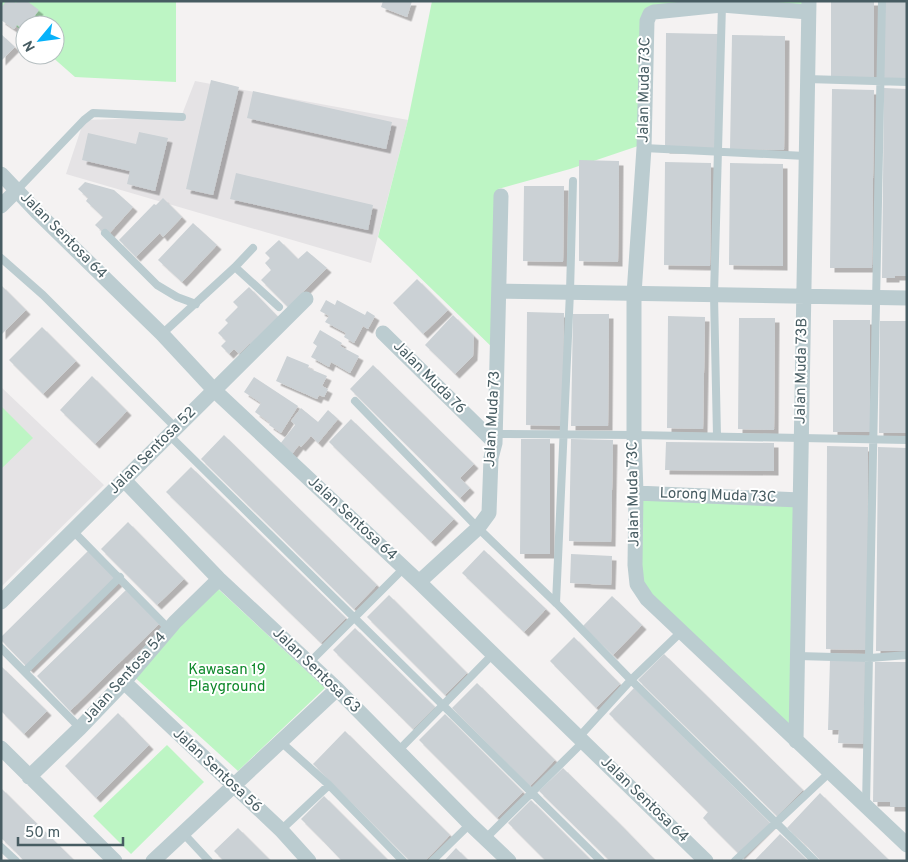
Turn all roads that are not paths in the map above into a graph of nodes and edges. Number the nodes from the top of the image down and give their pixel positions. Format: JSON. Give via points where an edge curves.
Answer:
{"nodes":[{"id":1,"x":882,"y":1,"type":"edge"},
{"id":2,"x":722,"y":5,"type":"junction"},
{"id":3,"x":808,"y":6,"type":"edge"},
{"id":4,"x":807,"y":79,"type":"junction"},
{"id":5,"x":880,"y":81,"type":"junction"},
{"id":6,"x":907,"y":82,"type":"edge"},
{"id":7,"x":182,"y":117,"type":"dead end"},
{"id":8,"x":644,"y":148,"type":"junction"},
{"id":9,"x":718,"y":152,"type":"junction"},
{"id":10,"x":805,"y":156,"type":"junction"},
{"id":11,"x":1,"y":174,"type":"edge"},
{"id":12,"x":573,"y":181,"type":"dead end"},
{"id":13,"x":17,"y":190,"type":"junction"},
{"id":14,"x":501,"y":196,"type":"dead end"},
{"id":15,"x":1,"y":206,"type":"edge"},
{"id":16,"x":105,"y":233,"type":"dead end"},
{"id":17,"x":253,"y":248,"type":"dead end"},
{"id":18,"x":1,"y":258,"type":"edge"},
{"id":19,"x":235,"y":267,"type":"junction"},
{"id":20,"x":500,"y":291,"type":"junction"},
{"id":21,"x":570,"y":292,"type":"junction"},
{"id":22,"x":634,"y":294,"type":"junction"},
{"id":23,"x":714,"y":295,"type":"junction"},
{"id":24,"x":803,"y":296,"type":"junction"},
{"id":25,"x":876,"y":298,"type":"junction"},
{"id":26,"x":907,"y":298,"type":"edge"},
{"id":27,"x":306,"y":299,"type":"dead end"},
{"id":28,"x":196,"y":304,"type":"junction"},
{"id":29,"x":280,"y":307,"type":"dead end"},
{"id":30,"x":383,"y":333,"type":"dead end"},
{"id":31,"x":162,"y":334,"type":"junction"},
{"id":32,"x":214,"y":390,"type":"junction"},
{"id":33,"x":354,"y":401,"type":"dead end"},
{"id":34,"x":172,"y":432,"type":"junction"},
{"id":35,"x":563,"y":435,"type":"junction"},
{"id":36,"x":634,"y":435,"type":"junction"},
{"id":37,"x":717,"y":436,"type":"junction"},
{"id":38,"x":801,"y":438,"type":"junction"},
{"id":39,"x":495,"y":439,"type":"junction"},
{"id":40,"x":873,"y":439,"type":"junction"},
{"id":41,"x":907,"y":440,"type":"edge"},
{"id":42,"x":124,"y":480,"type":"junction"},
{"id":43,"x":636,"y":493,"type":"junction"},
{"id":44,"x":800,"y":500,"type":"junction"},
{"id":45,"x":478,"y":528,"type":"junction"},
{"id":46,"x":73,"y":531,"type":"junction"},
{"id":47,"x":404,"y":568,"type":"junction"},
{"id":48,"x":120,"y":577,"type":"junction"},
{"id":49,"x":219,"y":579,"type":"junction"},
{"id":50,"x":419,"y":582,"type":"junction"},
{"id":51,"x":1,"y":602,"type":"edge"},
{"id":52,"x":556,"y":603,"type":"junction"},
{"id":53,"x":354,"y":618,"type":"junction"},
{"id":54,"x":169,"y":629,"type":"junction"},
{"id":55,"x":681,"y":632,"type":"junction"},
{"id":56,"x":1,"y":648,"type":"edge"},
{"id":57,"x":493,"y":654,"type":"junction"},
{"id":58,"x":798,"y":656,"type":"junction"},
{"id":59,"x":907,"y":656,"type":"edge"},
{"id":60,"x":870,"y":658,"type":"junction"},
{"id":61,"x":309,"y":663,"type":"junction"},
{"id":62,"x":25,"y":671,"type":"junction"},
{"id":63,"x":631,"y":680,"type":"junction"},
{"id":64,"x":124,"y":682,"type":"junction"},
{"id":65,"x":337,"y":690,"type":"junction"},
{"id":66,"x":444,"y":706,"type":"junction"},
{"id":67,"x":80,"y":728,"type":"junction"},
{"id":68,"x":581,"y":739,"type":"junction"},
{"id":69,"x":796,"y":741,"type":"junction"},
{"id":70,"x":281,"y":742,"type":"junction"},
{"id":71,"x":398,"y":752,"type":"junction"},
{"id":72,"x":4,"y":755,"type":"edge"},
{"id":73,"x":829,"y":773,"type":"junction"},
{"id":74,"x":30,"y":777,"type":"junction"},
{"id":75,"x":329,"y":785,"type":"junction"},
{"id":76,"x":233,"y":786,"type":"junction"},
{"id":77,"x":532,"y":794,"type":"junction"},
{"id":78,"x":866,"y":808,"type":"junction"},
{"id":79,"x":776,"y":822,"type":"junction"},
{"id":80,"x":470,"y":824,"type":"junction"},
{"id":81,"x":281,"y":830,"type":"junction"},
{"id":82,"x":182,"y":833,"type":"junction"},
{"id":83,"x":486,"y":838,"type":"junction"},
{"id":84,"x":907,"y":846,"type":"edge"},
{"id":85,"x":1,"y":847,"type":"edge"},
{"id":86,"x":110,"y":859,"type":"edge"},
{"id":87,"x":16,"y":861,"type":"edge"},
{"id":88,"x":153,"y":861,"type":"edge"},
{"id":89,"x":209,"y":861,"type":"edge"},
{"id":90,"x":309,"y":861,"type":"edge"},
{"id":91,"x":403,"y":861,"type":"edge"},
{"id":92,"x":432,"y":861,"type":"edge"},
{"id":93,"x":509,"y":861,"type":"edge"},
{"id":94,"x":601,"y":861,"type":"edge"},
{"id":95,"x":706,"y":861,"type":"edge"},
{"id":96,"x":735,"y":861,"type":"edge"},
{"id":97,"x":815,"y":861,"type":"edge"}],
"edges":[{"from":1,"to":5,"type":"lane"},
{"from":2,"to":3,"type":"street"},
{"from":2,"to":8,"type":"street","name":"Jalan Muda 73C","via":[[654,12],[648,17]]},
{"from":2,"to":9,"type":"lane"},
{"from":3,"to":4,"type":"street","name":"Jalan Muda 73B"},
{"from":4,"to":5,"type":"lane"},
{"from":4,"to":10,"type":"street","name":"Jalan Muda 73B"},
{"from":5,"to":6,"type":"lane"},
{"from":5,"to":25,"type":"lane"},
{"from":7,"to":13,"type":"lane","via":[[93,113]]},
{"from":8,"to":9,"type":"lane"},
{"from":8,"to":22,"type":"street","name":"Jalan Muda 73C"},
{"from":9,"to":10,"type":"lane"},
{"from":9,"to":23,"type":"lane"},
{"from":10,"to":24,"type":"street","name":"Jalan Muda 73B"},
{"from":11,"to":13,"type":"street","name":"Jalan Sentosa 64"},
{"from":12,"to":21,"type":"lane"},
{"from":13,"to":15,"type":"street"},
{"from":13,"to":31,"type":"street","name":"Jalan Sentosa 64"},
{"from":14,"to":20,"type":"street","name":"Jalan Muda 73"},
{"from":16,"to":28,"type":"lane","via":[[157,285]]},
{"from":17,"to":19,"type":"lane"},
{"from":18,"to":34,"type":"lane","via":[[43,295]]},
{"from":19,"to":28,"type":"lane"},
{"from":19,"to":29,"type":"lane"},
{"from":20,"to":21,"type":"street"},
{"from":20,"to":39,"type":"street","name":"Jalan Muda 73"},
{"from":21,"to":22,"type":"street"},
{"from":21,"to":35,"type":"lane"},
{"from":22,"to":23,"type":"street"},
{"from":22,"to":36,"type":"street","name":"Jalan Muda 73C"},
{"from":23,"to":24,"type":"street"},
{"from":23,"to":37,"type":"lane"},
{"from":24,"to":25,"type":"street"},
{"from":24,"to":38,"type":"street","name":"Jalan Muda 73B"},
{"from":25,"to":26,"type":"street"},
{"from":25,"to":40,"type":"lane"},
{"from":27,"to":32,"type":"street","name":"Jalan Sentosa 52"},
{"from":28,"to":31,"type":"lane"},
{"from":30,"to":39,"type":"street","name":"Jalan Muda 76"},
{"from":31,"to":32,"type":"street","name":"Jalan Sentosa 64"},
{"from":32,"to":34,"type":"street","name":"Jalan Sentosa 52"},
{"from":32,"to":47,"type":"street","name":"Jalan Sentosa 64"},
{"from":33,"to":45,"type":"lane"},
{"from":34,"to":42,"type":"street","name":"Jalan Sentosa 52"},
{"from":34,"to":53,"type":"lane"},
{"from":35,"to":36,"type":"lane"},
{"from":35,"to":39,"type":"lane"},
{"from":35,"to":52,"type":"lane"},
{"from":36,"to":37,"type":"lane"},
{"from":36,"to":43,"type":"street","name":"Jalan Muda 73C"},
{"from":37,"to":38,"type":"lane"},
{"from":38,"to":40,"type":"lane"},
{"from":38,"to":44,"type":"street","name":"Jalan Muda 73B"},
{"from":39,"to":45,"type":"street","name":"Jalan Muda 73","via":[[489,513]]},
{"from":40,"to":41,"type":"lane"},
{"from":40,"to":60,"type":"lane"},
{"from":42,"to":46,"type":"street","name":"Jalan Sentosa 52"},
{"from":42,"to":49,"type":"street","name":"Jalan Sentosa 63"},
{"from":43,"to":44,"type":"street","name":"Lorong Muda 73C"},
{"from":43,"to":55,"type":"street","name":"Jalan Muda 73C","via":[[637,584],[647,599]]},
{"from":44,"to":58,"type":"street","name":"Jalan Muda 73B"},
{"from":45,"to":50,"type":"street","name":"Jalan Muda 73"},
{"from":45,"to":52,"type":"lane"},
{"from":46,"to":48,"type":"lane"},
{"from":46,"to":51,"type":"street","name":"Jalan Sentosa 52"},
{"from":47,"to":50,"type":"street","name":"Jalan Sentosa 64"},
{"from":47,"to":53,"type":"lane"},
{"from":48,"to":54,"type":"lane"},
{"from":48,"to":62,"type":"lane"},
{"from":49,"to":54,"type":"street","name":"Jalan Sentosa 54"},
{"from":49,"to":61,"type":"street","name":"Jalan Sentosa 63"},
{"from":50,"to":57,"type":"street","name":"Jalan Sentosa 64"},
{"from":52,"to":63,"type":"lane"},
{"from":53,"to":61,"type":"lane"},
{"from":53,"to":66,"type":"lane"},
{"from":54,"to":64,"type":"street","name":"Jalan Sentosa 54"},
{"from":55,"to":63,"type":"lane"},
{"from":55,"to":69,"type":"street","name":"Jalan Muda 73C"},
{"from":56,"to":62,"type":"lane"},
{"from":57,"to":66,"type":"lane"},
{"from":57,"to":68,"type":"street","name":"Jalan Sentosa 64"},
{"from":58,"to":60,"type":"lane"},
{"from":58,"to":69,"type":"street","name":"Jalan Muda 73B"},
{"from":59,"to":60,"type":"lane"},
{"from":60,"to":78,"type":"lane"},
{"from":61,"to":65,"type":"street","name":"Jalan Sentosa 63"},
{"from":62,"to":67,"type":"lane"},
{"from":63,"to":68,"type":"lane"},
{"from":63,"to":79,"type":"lane"},
{"from":64,"to":67,"type":"street","name":"Jalan Sentosa 54"},
{"from":64,"to":76,"type":"street","name":"Jalan Sentosa 56"},
{"from":65,"to":70,"type":"street"},
{"from":65,"to":71,"type":"street","name":"Jalan Sentosa 63"},
{"from":66,"to":71,"type":"lane"},
{"from":66,"to":77,"type":"lane"},
{"from":67,"to":74,"type":"street","name":"Jalan Sentosa 54"},
{"from":68,"to":77,"type":"lane"},
{"from":68,"to":95,"type":"street","name":"Jalan Sentosa 64"},
{"from":69,"to":73,"type":"street","name":"Jalan Muda 73C"},
{"from":70,"to":75,"type":"lane"},
{"from":70,"to":76,"type":"street"},
{"from":71,"to":80,"type":"street","name":"Jalan Sentosa 63"},
{"from":72,"to":74,"type":"street"},
{"from":73,"to":78,"type":"street","name":"Jalan Muda 73C"},
{"from":73,"to":79,"type":"lane"},
{"from":74,"to":86,"type":"street"},
{"from":75,"to":81,"type":"lane"},
{"from":75,"to":91,"type":"lane"},
{"from":76,"to":81,"type":"street","name":"Jalan Sentosa 56"},
{"from":76,"to":82,"type":"street"},
{"from":77,"to":83,"type":"lane"},
{"from":77,"to":94,"type":"lane"},
{"from":78,"to":84,"type":"street","name":"Jalan Muda 73C"},
{"from":79,"to":96,"type":"lane"},
{"from":79,"to":97,"type":"lane"},
{"from":80,"to":83,"type":"street","name":"Jalan Sentosa 63"},
{"from":80,"to":92,"type":"lane"},
{"from":81,"to":90,"type":"street","name":"Jalan Sentosa 56"},
{"from":82,"to":88,"type":"street"},
{"from":82,"to":89,"type":"lane"},
{"from":83,"to":93,"type":"street","name":"Jalan Sentosa 63"},
{"from":85,"to":87,"type":"lane"}]}
